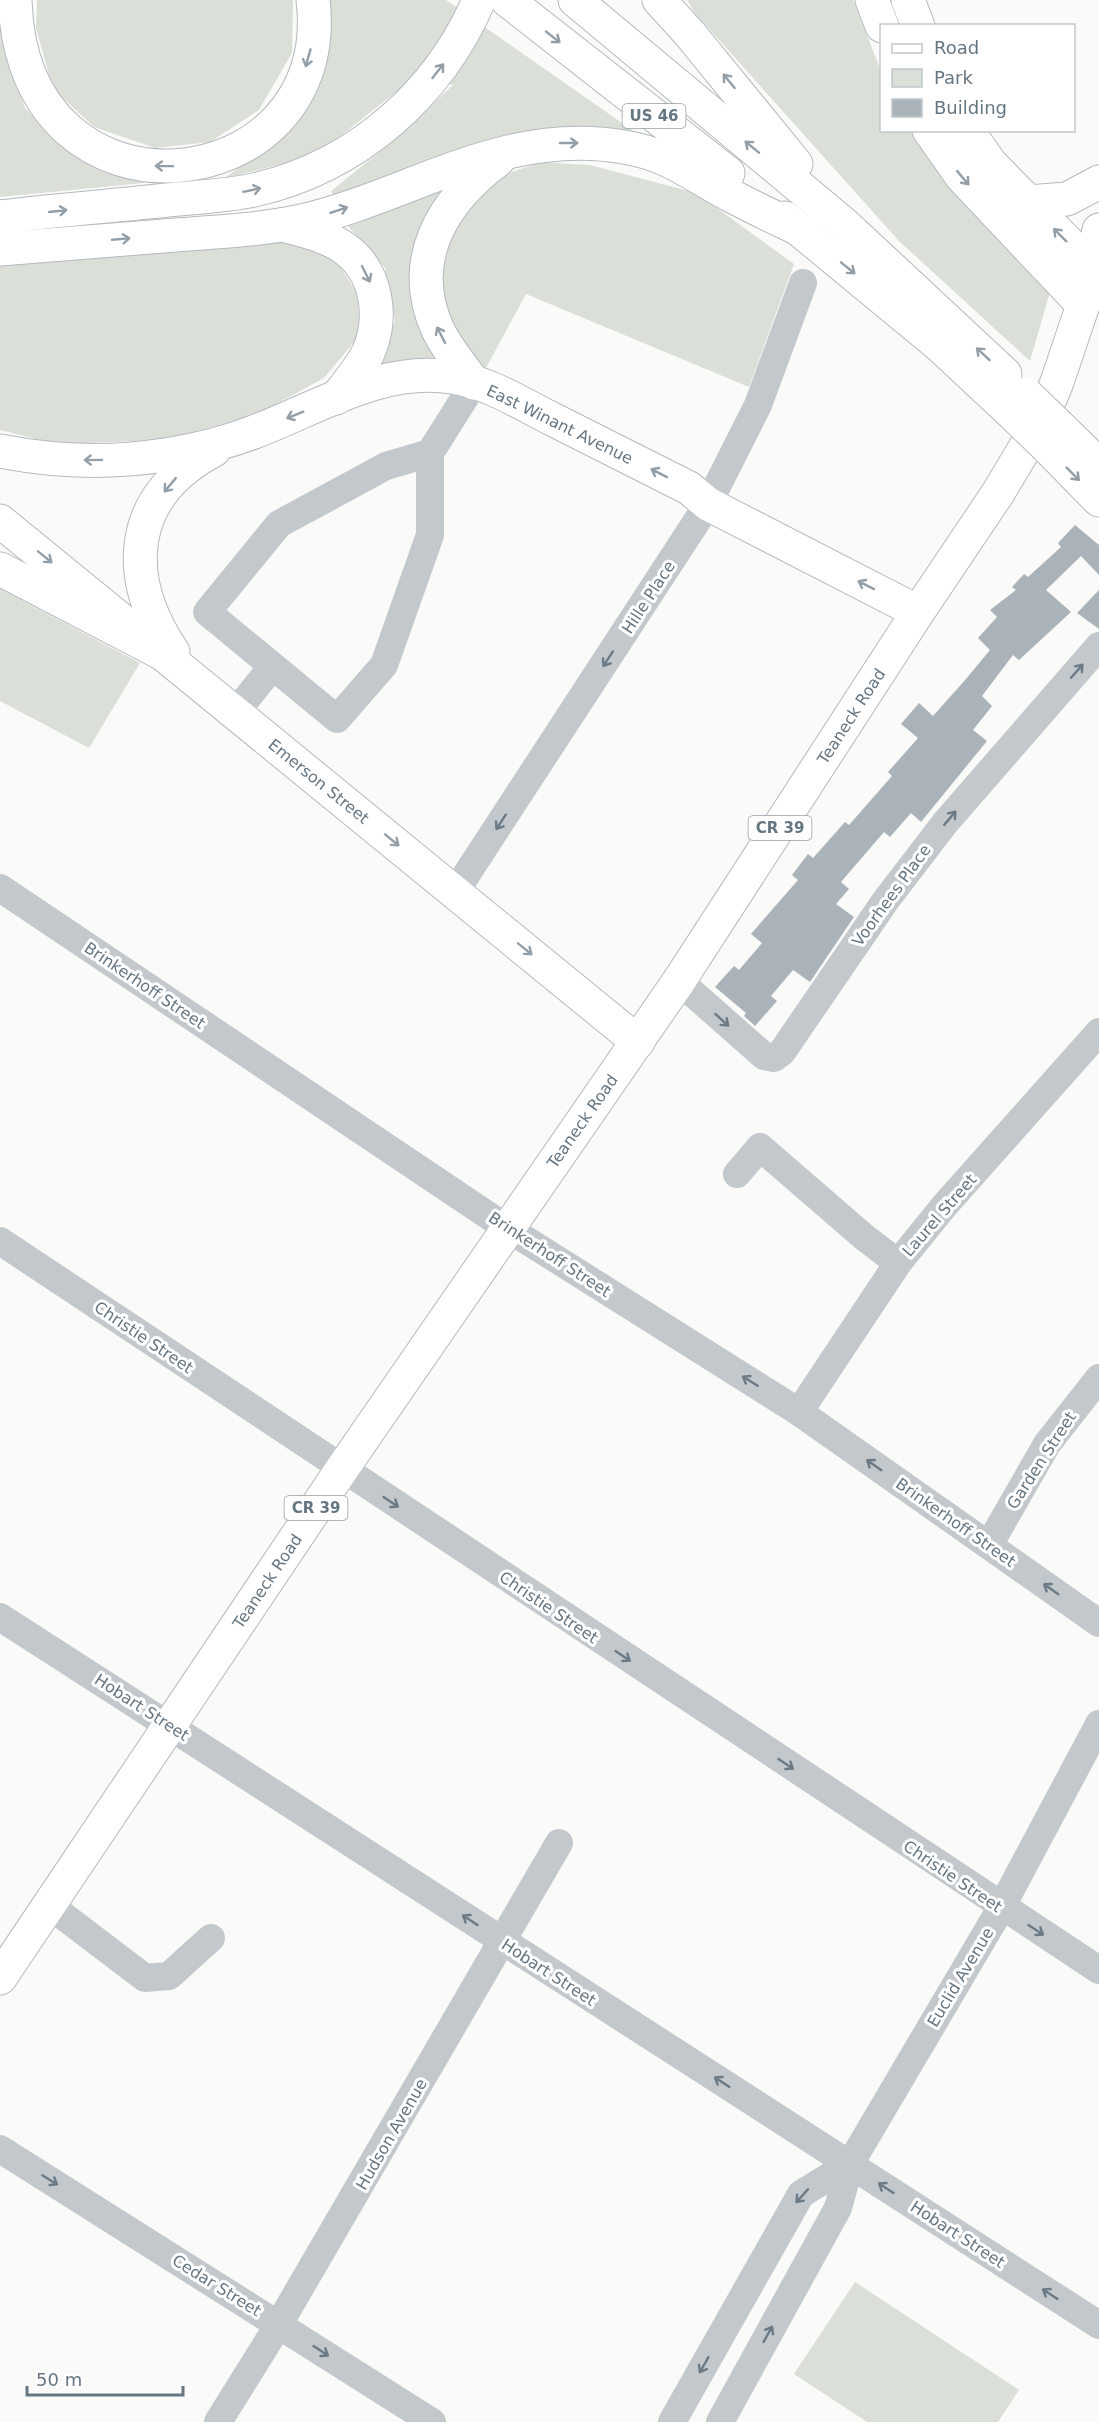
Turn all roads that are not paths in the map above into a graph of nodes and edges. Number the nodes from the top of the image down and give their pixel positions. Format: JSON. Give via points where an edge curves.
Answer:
{"nodes":[{"id":1,"x":15,"y":0,"type":"edge"},
{"id":2,"x":313,"y":0,"type":"edge"},
{"id":3,"x":480,"y":0,"type":"edge"},
{"id":4,"x":507,"y":0,"type":"edge"},
{"id":5,"x":575,"y":0,"type":"edge"},
{"id":6,"x":659,"y":0,"type":"edge"},
{"id":7,"x":669,"y":0,"type":"edge"},
{"id":8,"x":872,"y":0,"type":"edge"},
{"id":9,"x":908,"y":0,"type":"edge"},
{"id":10,"x":881,"y":24,"type":"edge"},
{"id":11,"x":917,"y":24,"type":"edge"},
{"id":12,"x":690,"y":34,"type":"junction"},
{"id":13,"x":930,"y":132,"type":"edge"},
{"id":14,"x":968,"y":132,"type":"edge"},
{"id":15,"x":511,"y":150,"type":"junction"},
{"id":16,"x":1099,"y":182,"type":"edge"},
{"id":17,"x":1028,"y":202,"type":"junction"},
{"id":18,"x":0,"y":217,"type":"edge"},
{"id":19,"x":283,"y":225,"type":"junction"},
{"id":20,"x":845,"y":225,"type":"junction"},
{"id":21,"x":1099,"y":230,"type":"edge"},
{"id":22,"x":803,"y":231,"type":"junction"},
{"id":23,"x":0,"y":249,"type":"edge"},
{"id":24,"x":1092,"y":267,"type":"junction"},
{"id":25,"x":803,"y":283,"type":"dead end"},
{"id":26,"x":1083,"y":305,"type":"junction"},
{"id":27,"x":474,"y":382,"type":"junction"},
{"id":28,"x":336,"y":398,"type":"junction"},
{"id":29,"x":1021,"y":405,"type":"junction"},
{"id":30,"x":254,"y":432,"type":"junction"},
{"id":31,"x":1053,"y":437,"type":"junction"},
{"id":32,"x":0,"y":451,"type":"edge"},
{"id":33,"x":430,"y":453,"type":"junction"},
{"id":34,"x":1099,"y":465,"type":"edge"},
{"id":35,"x":1099,"y":500,"type":"edge"},
{"id":36,"x":708,"y":504,"type":"junction"},
{"id":37,"x":0,"y":520,"type":"edge"},
{"id":38,"x":0,"y":569,"type":"edge"},
{"id":39,"x":918,"y":612,"type":"junction"},
{"id":40,"x":1099,"y":646,"type":"edge"},
{"id":41,"x":165,"y":654,"type":"junction"},
{"id":42,"x":272,"y":667,"type":"junction"},
{"id":43,"x":195,"y":679,"type":"junction"},
{"id":44,"x":235,"y":713,"type":"junction"},
{"id":45,"x":0,"y":888,"type":"edge"},
{"id":46,"x":456,"y":892,"type":"junction"},
{"id":47,"x":679,"y":981,"type":"junction"},
{"id":48,"x":1099,"y":1032,"type":"edge"},
{"id":49,"x":638,"y":1042,"type":"junction"},
{"id":50,"x":737,"y":1174,"type":"dead end"},
{"id":51,"x":507,"y":1228,"type":"junction"},
{"id":52,"x":0,"y":1241,"type":"edge"},
{"id":53,"x":898,"y":1263,"type":"junction"},
{"id":54,"x":1099,"y":1378,"type":"edge"},
{"id":55,"x":799,"y":1412,"type":"junction"},
{"id":56,"x":342,"y":1469,"type":"junction"},
{"id":57,"x":989,"y":1545,"type":"junction"},
{"id":58,"x":0,"y":1617,"type":"edge"},
{"id":59,"x":1099,"y":1623,"type":"edge"},
{"id":60,"x":1099,"y":1724,"type":"edge"},
{"id":61,"x":169,"y":1725,"type":"junction"},
{"id":62,"x":559,"y":1843,"type":"dead end"},
{"id":63,"x":49,"y":1905,"type":"junction"},
{"id":64,"x":1001,"y":1908,"type":"junction"},
{"id":65,"x":212,"y":1938,"type":"dead end"},
{"id":66,"x":503,"y":1942,"type":"junction"},
{"id":67,"x":1099,"y":1970,"type":"edge"},
{"id":68,"x":0,"y":1978,"type":"edge"},
{"id":69,"x":0,"y":2149,"type":"edge"},
{"id":70,"x":850,"y":2164,"type":"junction"},
{"id":71,"x":749,"y":2285,"type":"junction"},
{"id":72,"x":783,"y":2307,"type":"junction"},
{"id":73,"x":279,"y":2324,"type":"junction"},
{"id":74,"x":1099,"y":2325,"type":"edge"},
{"id":75,"x":688,"y":2394,"type":"junction"},
{"id":76,"x":721,"y":2420,"type":"edge"},
{"id":77,"x":218,"y":2422,"type":"edge"},
{"id":78,"x":432,"y":2422,"type":"edge"},
{"id":79,"x":672,"y":2422,"type":"edge"}],
"edges":[{"from":2,"to":1,"type":"main road","one_way":true,"via":[[311,48],[301,80],[285,108],[266,129],[242,146],[211,160],[178,166],[144,165],[111,156],[81,140],[55,117],[28,74],[18,40]]},
{"from":18,"to":3,"type":"main road","one_way":true,"via":[[254,190],[334,160],[367,140],[427,85],[453,52]]},
{"from":4,"to":22,"type":"main road","number":"US 46","one_way":true},
{"from":20,"to":5,"type":"main road","number":"US 46","one_way":true},
{"from":6,"to":12,"type":"main road"},
{"from":7,"to":12,"type":"main road"},
{"from":8,"to":10,"type":"main road"},
{"from":9,"to":11,"type":"main road"},
{"from":20,"to":12,"type":"main road","one_way":true},
{"from":13,"to":26,"type":"main road","one_way":true,"via":[[962,177]]},
{"from":14,"to":17,"type":"main road","via":[[991,164]]},
{"from":19,"to":15,"type":"main road","one_way":true},
{"from":15,"to":22,"type":"main road","one_way":true,"via":[[586,143],[647,152],[672,160],[727,194]]},
{"from":27,"to":15,"type":"main road","one_way":true,"via":[[438,329],[429,297],[428,265],[435,233],[450,204],[473,179]]},
{"from":16,"to":17,"type":"main road","via":[[1067,199]]},
{"from":24,"to":17,"type":"main road","one_way":true},
{"from":23,"to":19,"type":"main road","one_way":true},
{"from":19,"to":28,"type":"main road","one_way":true,"via":[[342,247],[362,266],[375,295],[376,322],[368,352]]},
{"from":29,"to":20,"type":"main road","number":"US 46","one_way":true},
{"from":21,"to":24,"type":"main road","name":"Teaneck Road","number":"CR 39"},
{"from":22,"to":29,"type":"main road","number":"US 46","one_way":true,"via":[[939,345]]},
{"from":24,"to":26,"type":"main road","name":"Teaneck Road","number":"CR 39"},
{"from":25,"to":36,"type":"street","name":"Hille Place","via":[[758,405]]},
{"from":26,"to":39,"type":"main road","name":"Teaneck Road","number":"CR 39","via":[[1041,421]]},
{"from":27,"to":28,"type":"main road","name":"East Winant Avenue","via":[[444,376],[406,376],[375,382]]},
{"from":27,"to":33,"type":"street"},
{"from":36,"to":27,"type":"main road","name":"East Winant Avenue","one_way":true,"via":[[689,488]]},
{"from":28,"to":30,"type":"main road","name":"East Winant Avenue","one_way":true},
{"from":29,"to":31,"type":"main road","number":"US 46","bridge":true},
{"from":30,"to":32,"type":"main road","name":"East Winant Avenue","one_way":true,"via":[[184,451],[138,458],[62,459]]},
{"from":30,"to":43,"type":"main road","one_way":true,"via":[[207,453],[180,473],[159,499],[143,533],[139,570],[147,605],[168,643]]},
{"from":31,"to":34,"type":"main road","number":"US 46"},
{"from":31,"to":35,"type":"main road","number":"US 46","one_way":true},
{"from":33,"to":42,"type":"street","via":[[386,466],[279,524],[207,612]]},
{"from":33,"to":42,"type":"street","via":[[430,535],[384,665],[337,719]]},
{"from":39,"to":36,"type":"main road","name":"East Winant Avenue","one_way":true},
{"from":36,"to":46,"type":"street","name":"Hille Place","one_way":true},
{"from":37,"to":41,"type":"main road","name":"Emerson Street","one_way":true},
{"from":38,"to":41,"type":"main road"},
{"from":39,"to":47,"type":"main road","name":"Teaneck Road","number":"CR 39"},
{"from":47,"to":40,"type":"street","name":"Voorhees Place","one_way":true,"via":[[764,1056],[774,1058],[782,1052],[886,900],[945,823]]},
{"from":41,"to":43,"type":"main road","name":"Emerson Street"},
{"from":42,"to":44,"type":"street"},
{"from":43,"to":44,"type":"main road","name":"Emerson Street"},
{"from":44,"to":46,"type":"main road","name":"Emerson Street","one_way":true},
{"from":45,"to":51,"type":"street","name":"Brinkerhoff Street"},
{"from":46,"to":49,"type":"main road","name":"Emerson Street","one_way":true},
{"from":47,"to":49,"type":"main road","name":"Teaneck Road","number":"CR 39"},
{"from":48,"to":53,"type":"street","name":"Laurel Street"},
{"from":49,"to":51,"type":"main road","name":"Teaneck Road","number":"CR 39"},
{"from":50,"to":53,"type":"street","via":[[760,1147]]},
{"from":55,"to":51,"type":"street","name":"Brinkerhoff Street","one_way":true},
{"from":51,"to":56,"type":"main road","name":"Teaneck Road","number":"CR 39"},
{"from":52,"to":56,"type":"street","name":"Christie Street"},
{"from":53,"to":55,"type":"street","name":"Laurel Street"},
{"from":54,"to":57,"type":"street","name":"Garden Street","via":[[1047,1444]]},
{"from":57,"to":55,"type":"street","name":"Brinkerhoff Street","one_way":true},
{"from":56,"to":61,"type":"main road","name":"Teaneck Road","number":"CR 39"},
{"from":56,"to":64,"type":"street","name":"Christie Street","one_way":true},
{"from":59,"to":57,"type":"street","name":"Brinkerhoff Street","one_way":true},
{"from":58,"to":61,"type":"street","name":"Hobart Street"},
{"from":60,"to":64,"type":"street","name":"Euclid Avenue"},
{"from":61,"to":63,"type":"main road","name":"Teaneck Road","number":"CR 39"},
{"from":66,"to":61,"type":"street","name":"Hobart Street","one_way":true},
{"from":62,"to":66,"type":"street","name":"Hudson Avenue"},
{"from":63,"to":65,"type":"street","via":[[145,1978],[169,1976]]},
{"from":63,"to":68,"type":"main road","name":"Teaneck Road","number":"CR 39"},
{"from":64,"to":67,"type":"street","name":"Christie Street","one_way":true},
{"from":64,"to":70,"type":"street","name":"Euclid Avenue"},
{"from":70,"to":66,"type":"street","name":"Hobart Street","one_way":true},
{"from":66,"to":73,"type":"street","name":"Hudson Avenue"},
{"from":69,"to":73,"type":"street","name":"Cedar Street","one_way":true},
{"from":70,"to":71,"type":"street","name":"Euclid Avenue","one_way":true,"via":[[801,2194]]},
{"from":70,"to":72,"type":"street","name":"Euclid Avenue","via":[[838,2208]]},
{"from":74,"to":70,"type":"street","name":"Hobart Street","one_way":true},
{"from":71,"to":72,"type":"street"},
{"from":71,"to":75,"type":"street","name":"Euclid Avenue","one_way":true},
{"from":76,"to":72,"type":"street","name":"Euclid Avenue","one_way":true},
{"from":73,"to":77,"type":"street","name":"Hudson Avenue"},
{"from":73,"to":78,"type":"street","name":"Cedar Street","one_way":true},
{"from":75,"to":76,"type":"street"},
{"from":75,"to":79,"type":"street","name":"Euclid Avenue"}]}
